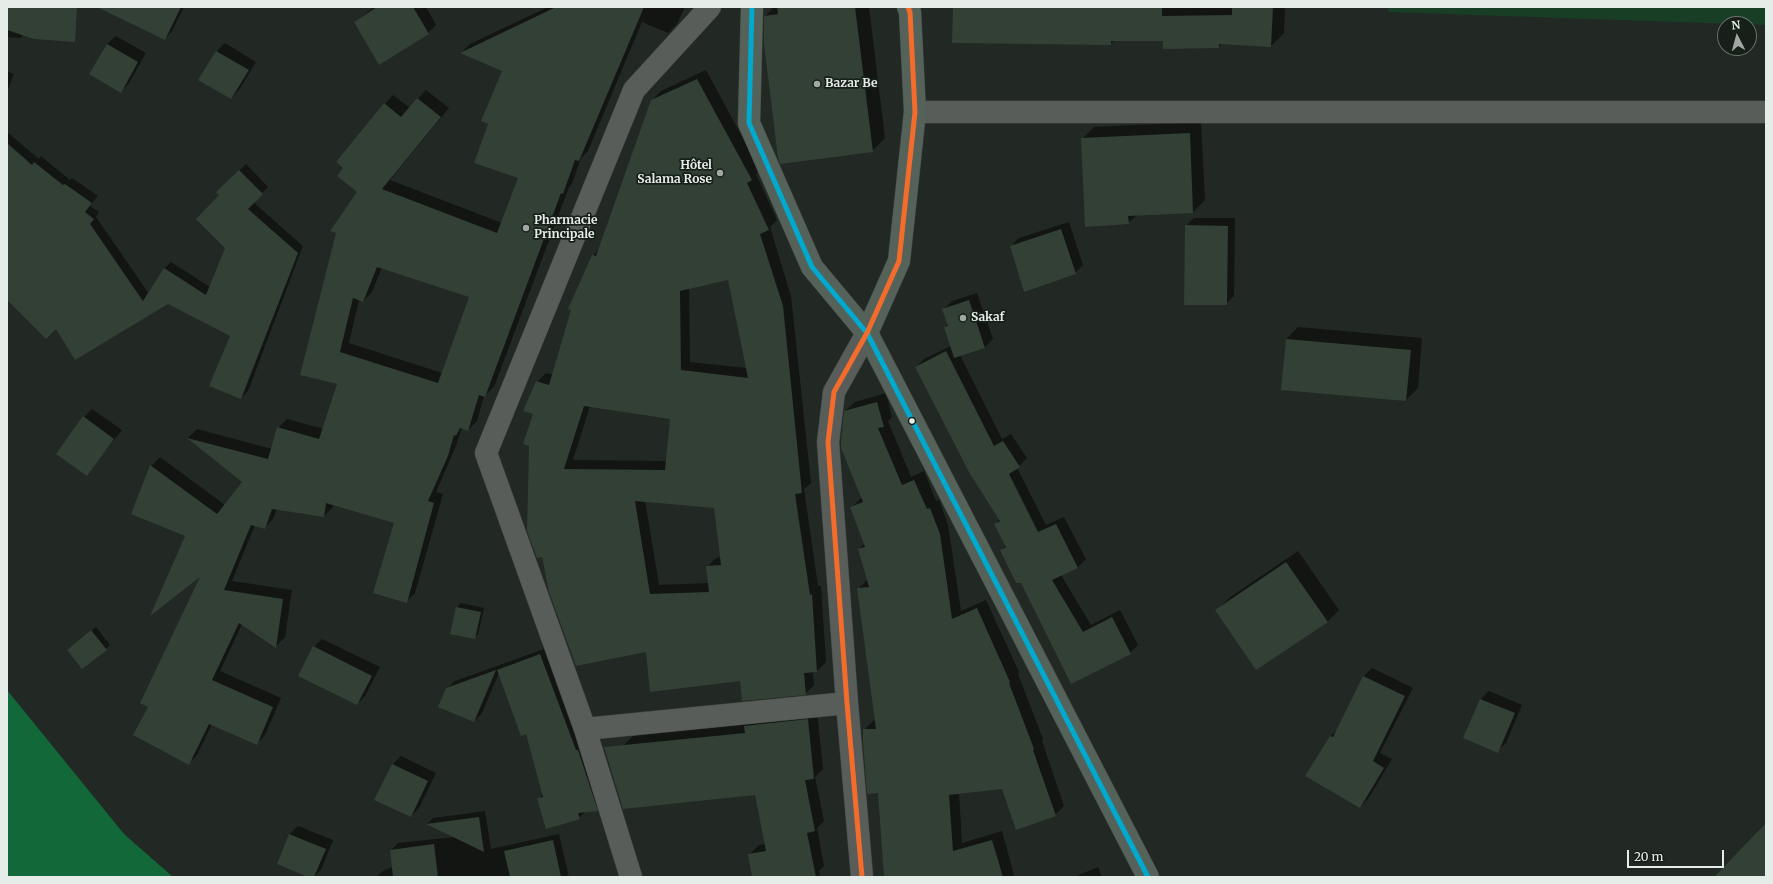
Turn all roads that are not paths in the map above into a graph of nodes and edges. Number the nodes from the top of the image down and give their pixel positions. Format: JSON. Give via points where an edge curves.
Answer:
{"nodes":[{"id":1,"x":710,"y":7,"type":"edge"},
{"id":2,"x":752,"y":7,"type":"edge"},
{"id":3,"x":908,"y":7,"type":"edge"},
{"id":4,"x":915,"y":112,"type":"junction"},
{"id":5,"x":1766,"y":112,"type":"edge"},
{"id":6,"x":866,"y":333,"type":"junction"},
{"id":7,"x":847,"y":703,"type":"junction"},
{"id":8,"x":585,"y":729,"type":"junction"},
{"id":9,"x":631,"y":877,"type":"edge"},
{"id":10,"x":862,"y":877,"type":"edge"},
{"id":11,"x":1148,"y":877,"type":"edge"}],
"edges":[{"from":1,"to":8,"type":"street","via":[[634,90],[486,453]]},
{"from":2,"to":6,"type":"main road","via":[[749,123],[812,267]]},
{"from":3,"to":4,"type":"main road"},
{"from":4,"to":5,"type":"street"},
{"from":4,"to":6,"type":"main road","via":[[899,261]]},
{"from":6,"to":7,"type":"street","via":[[834,392],[828,442]]},
{"from":6,"to":11,"type":"main road"},
{"from":7,"to":8,"type":"street"},
{"from":7,"to":10,"type":"street"},
{"from":8,"to":9,"type":"street"}]}
